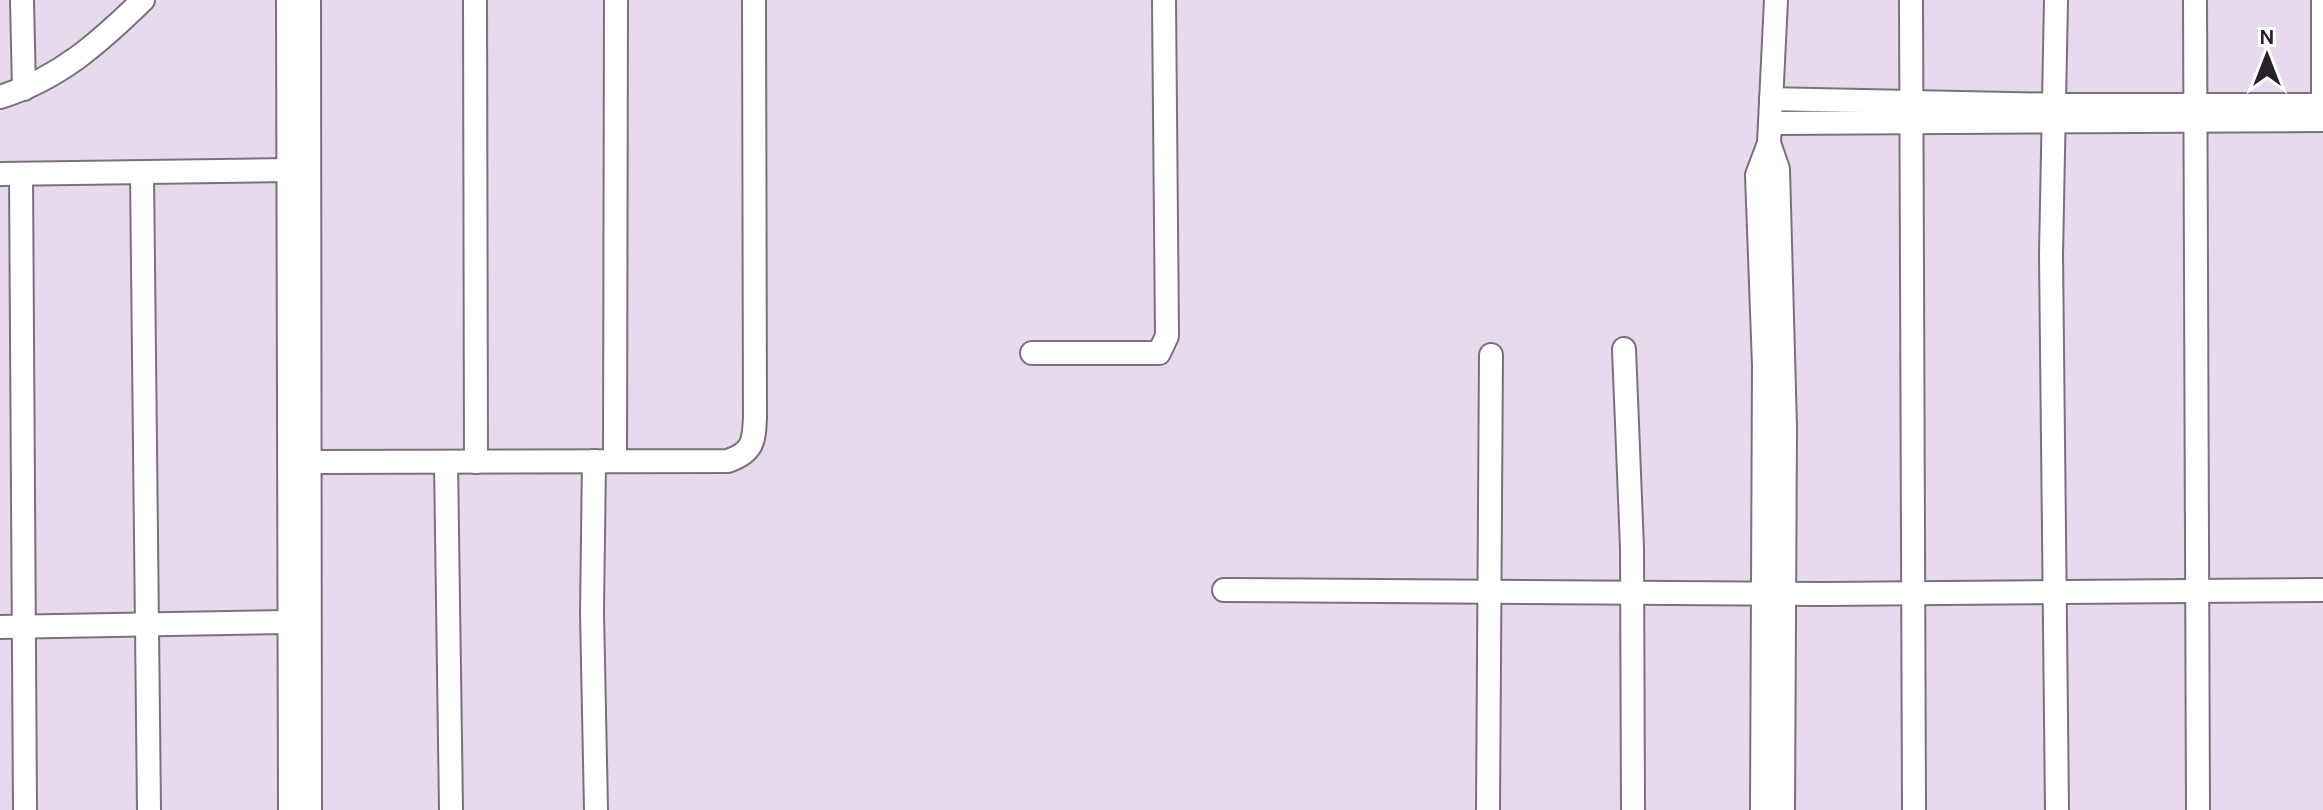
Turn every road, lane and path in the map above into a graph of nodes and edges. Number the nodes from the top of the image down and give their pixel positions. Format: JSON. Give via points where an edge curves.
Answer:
{"nodes":[{"id":1,"x":22,"y":0,"type":"edge"},
{"id":2,"x":143,"y":0,"type":"edge"},
{"id":3,"x":288,"y":0,"type":"edge"},
{"id":4,"x":309,"y":0,"type":"edge"},
{"id":5,"x":475,"y":0,"type":"edge"},
{"id":6,"x":616,"y":0,"type":"edge"},
{"id":7,"x":754,"y":0,"type":"edge"},
{"id":8,"x":1164,"y":0,"type":"edge"},
{"id":9,"x":1776,"y":0,"type":"edge"},
{"id":10,"x":1911,"y":0,"type":"edge"},
{"id":11,"x":2056,"y":0,"type":"edge"},
{"id":12,"x":2195,"y":0,"type":"edge"},
{"id":13,"x":2323,"y":0,"type":"edge"},
{"id":14,"x":24,"y":89,"type":"junction"},
{"id":15,"x":0,"y":97,"type":"edge"},
{"id":16,"x":1771,"y":99,"type":"junction"},
{"id":17,"x":2323,"y":105,"type":"edge"},
{"id":18,"x":1911,"y":113,"type":"junction"},
{"id":19,"x":2052,"y":114,"type":"junction"},
{"id":20,"x":2196,"y":114,"type":"junction"},
{"id":21,"x":2323,"y":122,"type":"edge"},
{"id":22,"x":1770,"y":133,"type":"junction"},
{"id":23,"x":288,"y":170,"type":"junction"},
{"id":24,"x":142,"y":173,"type":"junction"},
{"id":25,"x":10,"y":174,"type":"edge"},
{"id":26,"x":1624,"y":349,"type":"dead end"},
{"id":27,"x":1032,"y":353,"type":"dead end"},
{"id":28,"x":1491,"y":355,"type":"dead end"},
{"id":29,"x":604,"y":461,"type":"junction"},
{"id":30,"x":311,"y":462,"type":"junction"},
{"id":31,"x":446,"y":462,"type":"junction"},
{"id":32,"x":476,"y":462,"type":"junction"},
{"id":33,"x":1224,"y":590,"type":"dead end"},
{"id":34,"x":2323,"y":590,"type":"edge"},
{"id":35,"x":2197,"y":591,"type":"junction"},
{"id":36,"x":1632,"y":592,"type":"junction"},
{"id":37,"x":2053,"y":593,"type":"junction"},
{"id":38,"x":1488,"y":594,"type":"junction"},
{"id":39,"x":1772,"y":594,"type":"junction"},
{"id":40,"x":1916,"y":594,"type":"junction"},
{"id":41,"x":290,"y":622,"type":"junction"},
{"id":42,"x":148,"y":626,"type":"junction"},
{"id":43,"x":0,"y":627,"type":"edge"},
{"id":44,"x":24,"y":627,"type":"junction"},
{"id":45,"x":25,"y":810,"type":"edge"},
{"id":46,"x":149,"y":810,"type":"edge"},
{"id":47,"x":290,"y":810,"type":"edge"},
{"id":48,"x":310,"y":810,"type":"edge"},
{"id":49,"x":451,"y":810,"type":"edge"},
{"id":50,"x":596,"y":810,"type":"edge"},
{"id":51,"x":1488,"y":810,"type":"edge"},
{"id":52,"x":1633,"y":810,"type":"edge"},
{"id":53,"x":1762,"y":810,"type":"edge"},
{"id":54,"x":1783,"y":810,"type":"edge"},
{"id":55,"x":1914,"y":810,"type":"edge"},
{"id":56,"x":2057,"y":810,"type":"edge"},
{"id":57,"x":2198,"y":810,"type":"edge"}],
"edges":[{"from":1,"to":14,"type":"street"},
{"from":2,"to":14,"type":"street","via":[[100,43]]},
{"from":3,"to":23,"type":"street"},
{"from":4,"to":30,"type":"street"},
{"from":5,"to":32,"type":"street"},
{"from":6,"to":29,"type":"street"},
{"from":7,"to":29,"type":"street","via":[[754,441],[746,455],[728,461]]},
{"from":8,"to":27,"type":"street","via":[[1167,336],[1159,353]]},
{"from":9,"to":16,"type":"street"},
{"from":10,"to":18,"type":"street"},
{"from":11,"to":19,"type":"street"},
{"from":12,"to":20,"type":"street"},
{"from":13,"to":17,"type":"street"},
{"from":14,"to":15,"type":"street"},
{"from":16,"to":18,"type":"street"},
{"from":16,"to":22,"type":"street"},
{"from":17,"to":20,"type":"street"},
{"from":17,"to":21,"type":"street"},
{"from":18,"to":19,"type":"street"},
{"from":18,"to":22,"type":"street"},
{"from":18,"to":40,"type":"street"},
{"from":19,"to":20,"type":"street"},
{"from":19,"to":37,"type":"street"},
{"from":20,"to":21,"type":"street"},
{"from":20,"to":35,"type":"street"},
{"from":22,"to":39,"type":"street","via":[[1757,175]]},
{"from":23,"to":24,"type":"street"},
{"from":23,"to":41,"type":"street"},
{"from":24,"to":25,"type":"street"},
{"from":24,"to":42,"type":"street"},
{"from":25,"to":44,"type":"street"},
{"from":26,"to":36,"type":"street"},
{"from":28,"to":38,"type":"street"},
{"from":29,"to":32,"type":"street"},
{"from":29,"to":50,"type":"street","via":[[592,612]]},
{"from":30,"to":31,"type":"street"},
{"from":30,"to":48,"type":"street"},
{"from":31,"to":32,"type":"street"},
{"from":31,"to":49,"type":"street"},
{"from":33,"to":38,"type":"street"},
{"from":34,"to":35,"type":"street"},
{"from":35,"to":37,"type":"street"},
{"from":35,"to":57,"type":"street"},
{"from":36,"to":38,"type":"street"},
{"from":36,"to":39,"type":"street"},
{"from":36,"to":52,"type":"street"},
{"from":37,"to":40,"type":"street"},
{"from":37,"to":56,"type":"street"},
{"from":38,"to":51,"type":"street"},
{"from":39,"to":40,"type":"street"},
{"from":39,"to":53,"type":"street"},
{"from":39,"to":54,"type":"street"},
{"from":40,"to":55,"type":"street"},
{"from":41,"to":42,"type":"street"},
{"from":41,"to":47,"type":"street"},
{"from":42,"to":44,"type":"street"},
{"from":42,"to":46,"type":"street"},
{"from":43,"to":44,"type":"street"},
{"from":44,"to":45,"type":"street"}]}
